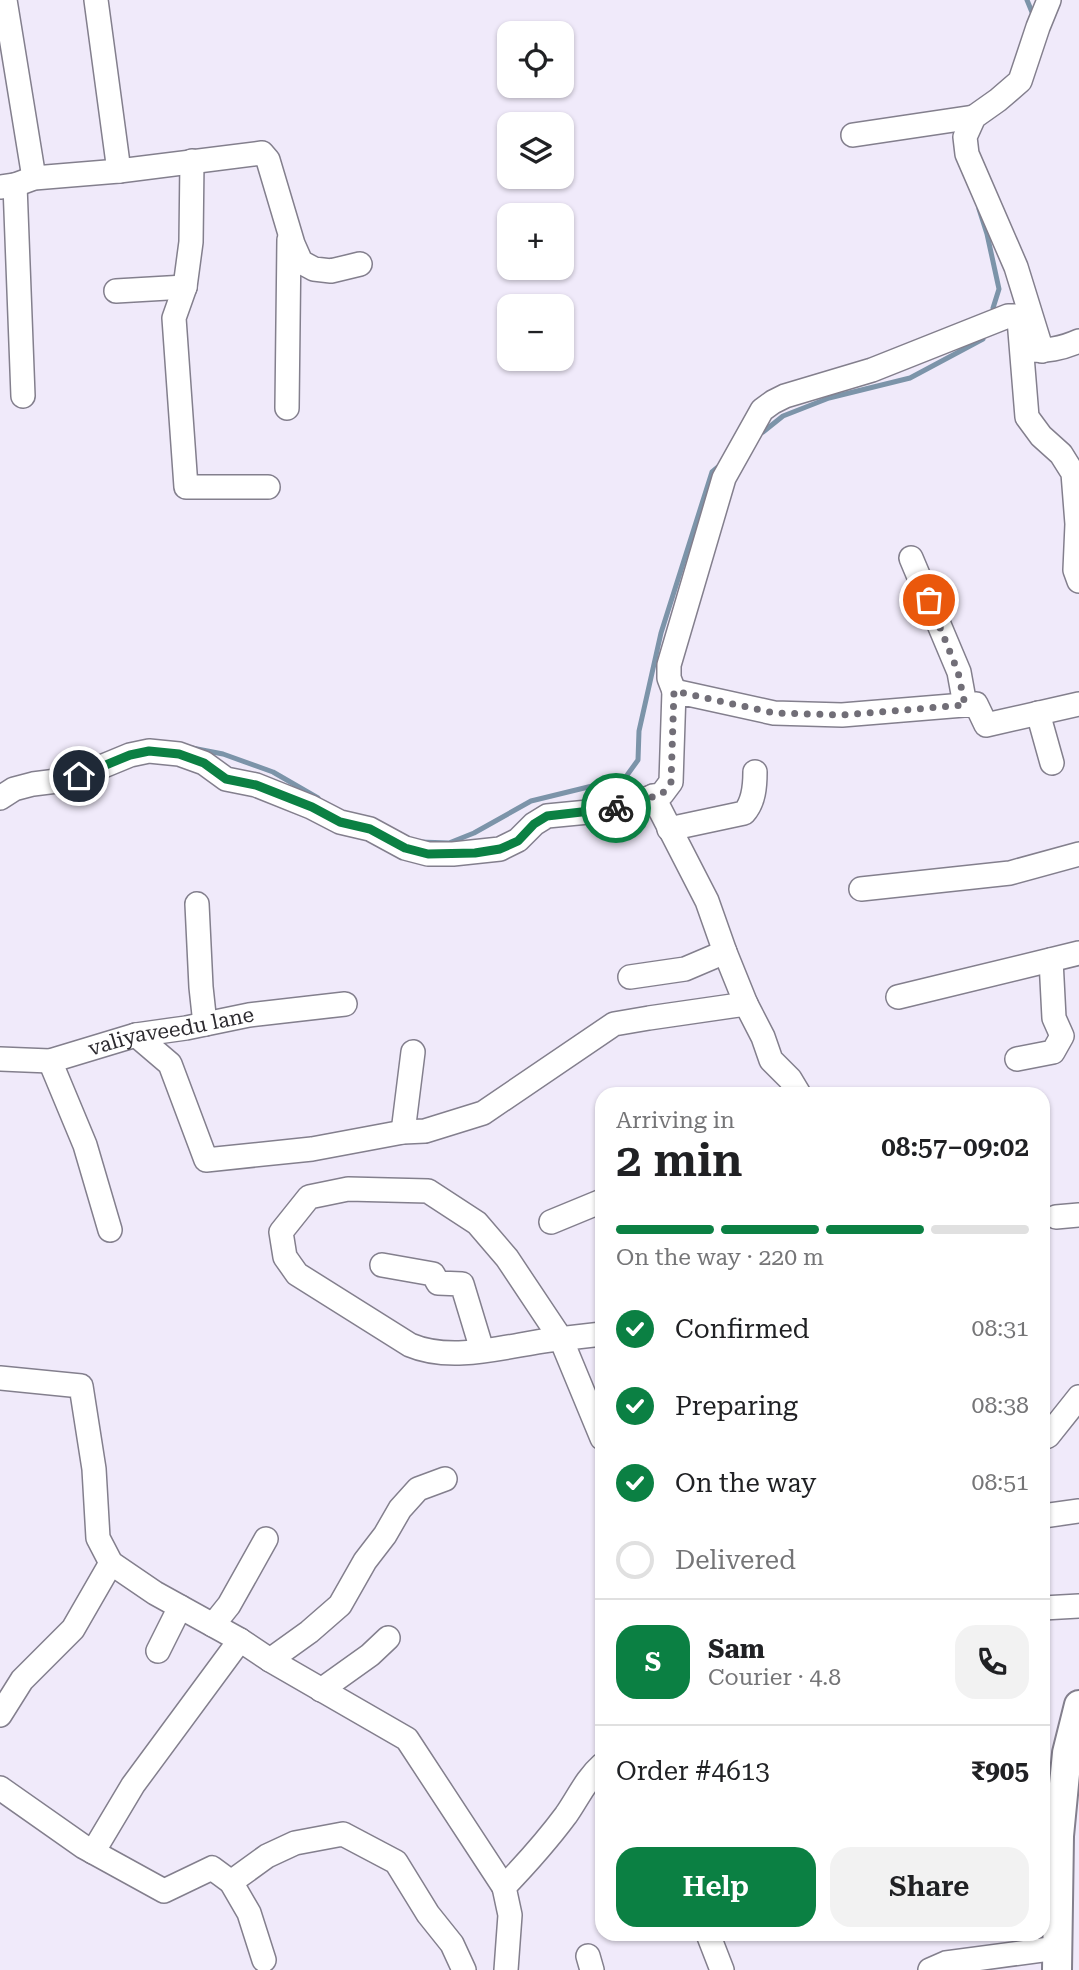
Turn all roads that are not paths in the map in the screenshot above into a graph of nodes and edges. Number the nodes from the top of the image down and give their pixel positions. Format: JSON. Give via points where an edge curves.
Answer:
{"nodes":[{"id":1,"x":5,"y":0,"type":"edge"},
{"id":2,"x":96,"y":0,"type":"edge"},
{"id":3,"x":1049,"y":0,"type":"edge"},
{"id":4,"x":974,"y":117,"type":"junction"},
{"id":5,"x":853,"y":135,"type":"dead end"},
{"id":6,"x":192,"y":161,"type":"junction"},
{"id":7,"x":119,"y":171,"type":"junction"},
{"id":8,"x":16,"y":184,"type":"edge"},
{"id":9,"x":289,"y":226,"type":"junction"},
{"id":10,"x":360,"y":264,"type":"dead end"},
{"id":11,"x":185,"y":287,"type":"junction"},
{"id":12,"x":116,"y":291,"type":"dead end"},
{"id":13,"x":1079,"y":341,"type":"edge"},
{"id":14,"x":1032,"y":350,"type":"junction"},
{"id":15,"x":23,"y":396,"type":"dead end"},
{"id":16,"x":287,"y":408,"type":"dead end"},
{"id":17,"x":1074,"y":466,"type":"edge"},
{"id":18,"x":268,"y":487,"type":"dead end"},
{"id":19,"x":911,"y":558,"type":"dead end"},
{"id":20,"x":1079,"y":580,"type":"edge"},
{"id":21,"x":674,"y":691,"type":"junction"},
{"id":22,"x":1079,"y":704,"type":"edge"},
{"id":23,"x":965,"y":705,"type":"junction"},
{"id":24,"x":1038,"y":713,"type":"junction"},
{"id":25,"x":1052,"y":763,"type":"dead end"},
{"id":26,"x":755,"y":772,"type":"dead end"},
{"id":27,"x":653,"y":796,"type":"junction"},
{"id":28,"x":0,"y":799,"type":"edge"},
{"id":29,"x":669,"y":829,"type":"junction"},
{"id":30,"x":1079,"y":854,"type":"edge"},
{"id":31,"x":861,"y":889,"type":"dead end"},
{"id":32,"x":197,"y":904,"type":"dead end"},
{"id":33,"x":725,"y":952,"type":"junction"},
{"id":34,"x":1079,"y":953,"type":"edge"},
{"id":35,"x":1051,"y":960,"type":"junction"},
{"id":36,"x":630,"y":977,"type":"dead end"},
{"id":37,"x":898,"y":997,"type":"dead end"},
{"id":38,"x":345,"y":1004,"type":"dead end"},
{"id":39,"x":747,"y":1004,"type":"junction"},
{"id":40,"x":205,"y":1024,"type":"junction"},
{"id":41,"x":136,"y":1035,"type":"junction"},
{"id":42,"x":413,"y":1052,"type":"dead end"},
{"id":43,"x":0,"y":1059,"type":"edge"},
{"id":44,"x":1017,"y":1059,"type":"dead end"},
{"id":45,"x":50,"y":1061,"type":"junction"},
{"id":46,"x":795,"y":1087,"type":"edge"},
{"id":47,"x":404,"y":1132,"type":"junction"},
{"id":48,"x":595,"y":1204,"type":"edge"},
{"id":49,"x":1079,"y":1215,"type":"edge"},
{"id":50,"x":1056,"y":1217,"type":"dead end"},
{"id":51,"x":551,"y":1222,"type":"dead end"},
{"id":52,"x":110,"y":1230,"type":"dead end"},
{"id":53,"x":382,"y":1265,"type":"dead end"},
{"id":54,"x":595,"y":1335,"type":"edge"},
{"id":55,"x":561,"y":1339,"type":"junction"},
{"id":56,"x":482,"y":1350,"type":"junction"},
{"id":57,"x":0,"y":1378,"type":"edge"},
{"id":58,"x":1079,"y":1397,"type":"edge"},
{"id":59,"x":595,"y":1409,"type":"edge"},
{"id":60,"x":1050,"y":1433,"type":"edge"},
{"id":61,"x":445,"y":1479,"type":"dead end"},
{"id":62,"x":1079,"y":1511,"type":"edge"},
{"id":63,"x":1050,"y":1515,"type":"edge"},
{"id":64,"x":267,"y":1539,"type":"dead end"},
{"id":65,"x":111,"y":1563,"type":"junction"},
{"id":66,"x":1079,"y":1606,"type":"edge"},
{"id":67,"x":180,"y":1607,"type":"junction"},
{"id":68,"x":1050,"y":1608,"type":"edge"},
{"id":69,"x":213,"y":1625,"type":"junction"},
{"id":70,"x":388,"y":1638,"type":"dead end"},
{"id":71,"x":240,"y":1640,"type":"junction"},
{"id":72,"x":158,"y":1651,"type":"dead end"},
{"id":73,"x":270,"y":1660,"type":"junction"},
{"id":74,"x":321,"y":1690,"type":"junction"},
{"id":75,"x":1079,"y":1705,"type":"edge"},
{"id":76,"x":0,"y":1715,"type":"edge"},
{"id":77,"x":1073,"y":1750,"type":"edge"},
{"id":78,"x":595,"y":1771,"type":"edge"},
{"id":79,"x":0,"y":1788,"type":"edge"},
{"id":80,"x":93,"y":1852,"type":"junction"},
{"id":81,"x":231,"y":1882,"type":"junction"},
{"id":82,"x":504,"y":1887,"type":"junction"},
{"id":83,"x":711,"y":1941,"type":"edge"},
{"id":84,"x":1057,"y":1959,"type":"edge"},
{"id":85,"x":264,"y":1960,"type":"dead end"},
{"id":86,"x":464,"y":1970,"type":"edge"},
{"id":87,"x":506,"y":1970,"type":"edge"},
{"id":88,"x":722,"y":1970,"type":"edge"},
{"id":89,"x":930,"y":1970,"type":"edge"}],
"edges":[{"from":1,"to":8,"type":"street"},
{"from":2,"to":7,"type":"street"},
{"from":3,"to":4,"type":"street","via":[[1020,81]]},
{"from":4,"to":5,"type":"street"},
{"from":4,"to":14,"type":"street","via":[[965,136],[967,154],[1016,267]]},
{"from":6,"to":7,"type":"street"},
{"from":6,"to":9,"type":"street","via":[[262,153]]},
{"from":6,"to":11,"type":"street"},
{"from":7,"to":8,"type":"street"},
{"from":8,"to":15,"type":"street"},
{"from":9,"to":10,"type":"street","via":[[301,262],[314,269],[331,271]]},
{"from":9,"to":16,"type":"street"},
{"from":11,"to":12,"type":"street"},
{"from":11,"to":18,"type":"street","via":[[174,318],[186,487]]},
{"from":13,"to":14,"type":"street","via":[[1064,348]]},
{"from":14,"to":17,"type":"street","via":[[1027,417]]},
{"from":14,"to":21,"type":"street","via":[[1019,319],[1012,315],[872,370],[785,396],[762,410],[724,478],[668,665]]},
{"from":17,"to":20,"type":"street","via":[[1075,570]]},
{"from":19,"to":23,"type":"street","via":[[958,672]]},
{"from":21,"to":23,"type":"street","via":[[774,713],[842,715]]},
{"from":21,"to":27,"type":"street","via":[[671,782],[662,794]]},
{"from":22,"to":24,"type":"street"},
{"from":23,"to":24,"type":"street","via":[[976,704],[986,725]]},
{"from":24,"to":25,"type":"street"},
{"from":26,"to":29,"type":"street","via":[[749,808],[744,813]]},
{"from":27,"to":28,"type":"street","via":[[609,810],[547,816],[518,841],[500,849],[453,854],[405,848],[370,829],[340,822],[256,785],[226,779],[204,763],[179,754],[149,751],[130,755],[79,776],[15,789]]},
{"from":27,"to":29,"type":"street"},
{"from":29,"to":33,"type":"street","via":[[707,901]]},
{"from":30,"to":31,"type":"street","via":[[1010,873]]},
{"from":32,"to":40,"type":"street"},
{"from":33,"to":36,"type":"street","via":[[685,970]]},
{"from":33,"to":39,"type":"street"},
{"from":34,"to":35,"type":"street"},
{"from":35,"to":37,"type":"street"},
{"from":35,"to":44,"type":"street","via":[[1054,1018],[1062,1037],[1054,1052]]},
{"from":38,"to":40,"type":"street","name":"valiyaveedu lane"},
{"from":39,"to":46,"type":"street","via":[[771,1060]]},
{"from":39,"to":47,"type":"street","via":[[614,1024],[483,1113],[425,1131]]},
{"from":40,"to":41,"type":"street","name":"valiyaveedu lane"},
{"from":41,"to":45,"type":"street","name":"valiyaveedu lane"},
{"from":41,"to":47,"type":"street","via":[[170,1064],[206,1160],[312,1149]]},
{"from":42,"to":47,"type":"street"},
{"from":43,"to":45,"type":"street","name":"valiyaveedu lane"},
{"from":45,"to":52,"type":"street","via":[[85,1145]]},
{"from":48,"to":51,"type":"street"},
{"from":49,"to":50,"type":"street"},
{"from":53,"to":56,"type":"street","via":[[433,1273],[438,1283],[462,1284]]},
{"from":54,"to":55,"type":"street"},
{"from":55,"to":56,"type":"street"},
{"from":55,"to":56,"type":"street","via":[[507,1258],[477,1223],[428,1191],[348,1189],[309,1197],[282,1233],[285,1257],[297,1274],[410,1345],[441,1353]]},
{"from":55,"to":59,"type":"street"},
{"from":57,"to":65,"type":"street","via":[[81,1386],[94,1469],[98,1538]]},
{"from":58,"to":60,"type":"street"},
{"from":61,"to":73,"type":"street","via":[[418,1489],[365,1561],[340,1605]]},
{"from":62,"to":63,"type":"street"},
{"from":64,"to":69,"type":"street"},
{"from":65,"to":67,"type":"street"},
{"from":65,"to":76,"type":"street","via":[[73,1629],[22,1680]]},
{"from":66,"to":68,"type":"street"},
{"from":67,"to":69,"type":"street"},
{"from":67,"to":72,"type":"street"},
{"from":69,"to":71,"type":"street"},
{"from":70,"to":74,"type":"street"},
{"from":71,"to":73,"type":"street"},
{"from":71,"to":80,"type":"street","via":[[134,1785]]},
{"from":73,"to":74,"type":"street"},
{"from":74,"to":82,"type":"street","via":[[407,1739]]},
{"from":75,"to":77,"type":"main road"},
{"from":77,"to":84,"type":"main road","via":[[1059,1836]]},
{"from":78,"to":82,"type":"street","via":[[537,1853]]},
{"from":79,"to":80,"type":"street"},
{"from":80,"to":81,"type":"street","via":[[164,1891],[212,1868]]},
{"from":81,"to":85,"type":"street","via":[[248,1913]]},
{"from":81,"to":86,"type":"street","via":[[295,1843],[343,1834],[396,1862],[452,1944]]},
{"from":82,"to":87,"type":"street","via":[[510,1915]]},
{"from":83,"to":88,"type":"street"},
{"from":84,"to":89,"type":"street","via":[[946,1963]]}]}
